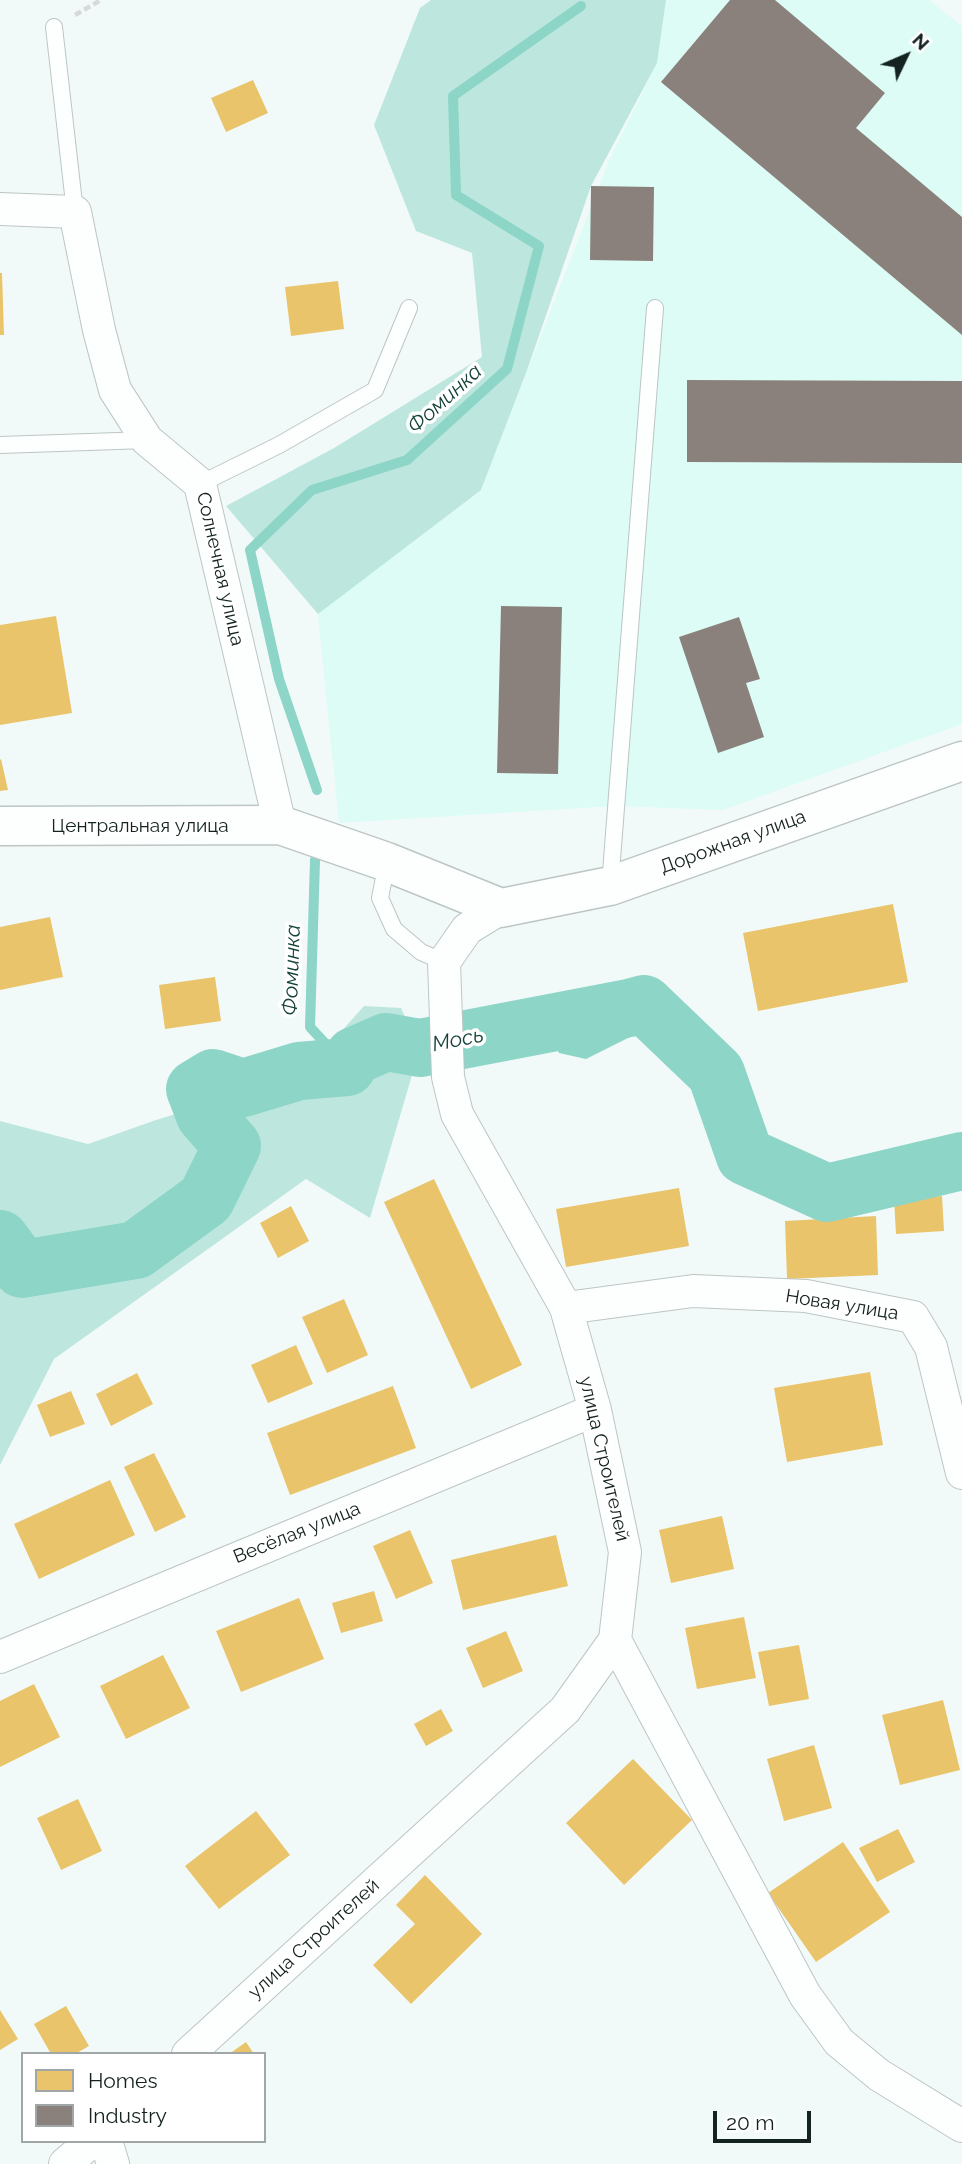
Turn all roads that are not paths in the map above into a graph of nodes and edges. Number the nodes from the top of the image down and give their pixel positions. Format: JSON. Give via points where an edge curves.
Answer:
{"nodes":[{"id":1,"x":54,"y":27,"type":"road end"},
{"id":2,"x":0,"y":209,"type":"edge"},
{"id":3,"x":75,"y":212,"type":"junction"},
{"id":4,"x":409,"y":308,"type":"dead end"},
{"id":5,"x":655,"y":308,"type":"dead end"},
{"id":6,"x":147,"y":440,"type":"junction"},
{"id":7,"x":0,"y":445,"type":"edge"},
{"id":8,"x":200,"y":484,"type":"junction"},
{"id":9,"x":962,"y":761,"type":"edge"},
{"id":10,"x":280,"y":825,"type":"junction"},
{"id":11,"x":0,"y":826,"type":"edge"},
{"id":12,"x":387,"y":862,"type":"junction"},
{"id":13,"x":610,"y":886,"type":"junction"},
{"id":14,"x":501,"y":908,"type":"junction"},
{"id":15,"x":444,"y":962,"type":"junction"},
{"id":16,"x":566,"y":1308,"type":"junction"},
{"id":17,"x":595,"y":1410,"type":"junction"},
{"id":18,"x":962,"y":1473,"type":"edge"},
{"id":19,"x":615,"y":1640,"type":"junction"},
{"id":20,"x":0,"y":1657,"type":"edge"},
{"id":21,"x":190,"y":2052,"type":"edge"},
{"id":22,"x":962,"y":2126,"type":"edge"},
{"id":23,"x":90,"y":2143,"type":"edge"},
{"id":24,"x":107,"y":2143,"type":"edge"},
{"id":25,"x":65,"y":2164,"type":"edge"},
{"id":26,"x":113,"y":2164,"type":"edge"}],
"edges":[{"from":1,"to":3,"type":"lane"},
{"from":2,"to":3,"type":"street"},
{"from":3,"to":6,"type":"street","name":"Солнечная улица","via":[[115,390]]},
{"from":4,"to":8,"type":"lane","via":[[375,390]]},
{"from":5,"to":13,"type":"lane"},
{"from":6,"to":7,"type":"lane"},
{"from":6,"to":8,"type":"street","name":"Солнечная улица"},
{"from":8,"to":10,"type":"street","name":"Солнечная улица"},
{"from":9,"to":13,"type":"street","name":"Дорожная улица"},
{"from":10,"to":11,"type":"street","name":"Центральная улица"},
{"from":10,"to":12,"type":"street","name":"Центральная улица"},
{"from":12,"to":14,"type":"street","name":"Центральная улица"},
{"from":12,"to":15,"type":"lane","via":[[380,898],[394,929],[421,952]]},
{"from":13,"to":14,"type":"street","name":"Дорожная улица"},
{"from":14,"to":15,"type":"street","via":[[467,929]]},
{"from":15,"to":16,"type":"street","name":"улица Строителей","via":[[448,1077],[457,1114]]},
{"from":16,"to":17,"type":"street","name":"улица Строителей"},
{"from":16,"to":18,"type":"street","name":"Новая улица","via":[[693,1291],[806,1296],[913,1317],[931,1348]]},
{"from":17,"to":19,"type":"street","name":"улица Строителей","via":[[625,1552]]},
{"from":17,"to":20,"type":"street","name":"Весёлая улица"},
{"from":19,"to":21,"type":"street","name":"улица Строителей","via":[[565,1710]]},
{"from":19,"to":22,"type":"street","via":[[805,1995],[839,2042],[879,2075]]},
{"from":23,"to":25,"type":"street"},
{"from":24,"to":26,"type":"street"}]}
